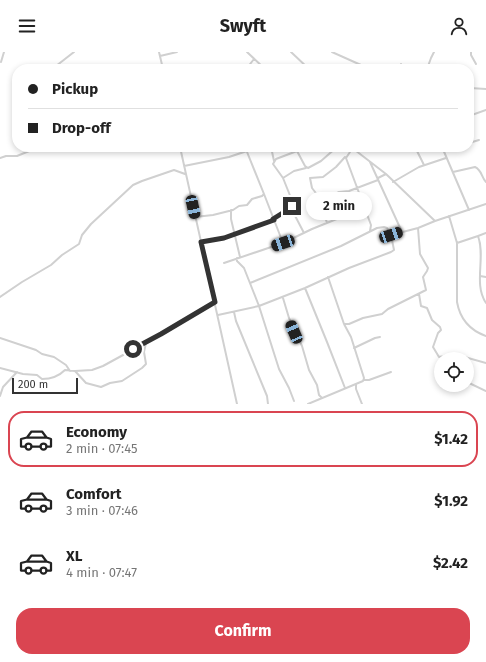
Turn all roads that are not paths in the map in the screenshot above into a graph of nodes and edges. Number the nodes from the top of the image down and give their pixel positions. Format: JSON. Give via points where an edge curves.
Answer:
{"nodes":[{"id":1,"x":4,"y":52,"type":"edge"},
{"id":2,"x":74,"y":52,"type":"edge"},
{"id":3,"x":159,"y":52,"type":"edge"},
{"id":4,"x":177,"y":52,"type":"edge"},
{"id":5,"x":247,"y":52,"type":"edge"},
{"id":6,"x":291,"y":52,"type":"edge"},
{"id":7,"x":332,"y":52,"type":"edge"},
{"id":8,"x":434,"y":52,"type":"edge"},
{"id":9,"x":471,"y":52,"type":"edge"},
{"id":10,"x":160,"y":56,"type":"junction"},
{"id":11,"x":254,"y":59,"type":"junction"},
{"id":12,"x":1,"y":62,"type":"dead end"},
{"id":13,"x":59,"y":64,"type":"edge"},
{"id":14,"x":162,"y":64,"type":"edge"},
{"id":15,"x":251,"y":64,"type":"edge"},
{"id":16,"x":260,"y":64,"type":"edge"},
{"id":17,"x":303,"y":64,"type":"edge"},
{"id":18,"x":359,"y":64,"type":"edge"},
{"id":19,"x":429,"y":64,"type":"edge"},
{"id":20,"x":476,"y":64,"type":"dead end"},
{"id":21,"x":474,"y":88,"type":"edge"},
{"id":22,"x":486,"y":89,"type":"edge"},
{"id":23,"x":486,"y":110,"type":"edge"},
{"id":24,"x":474,"y":114,"type":"edge"},
{"id":25,"x":479,"y":140,"type":"dead end"},
{"id":26,"x":474,"y":142,"type":"edge"},
{"id":27,"x":27,"y":152,"type":"edge"},
{"id":28,"x":181,"y":152,"type":"edge"},
{"id":29,"x":244,"y":152,"type":"edge"},
{"id":30,"x":247,"y":152,"type":"edge"},
{"id":31,"x":272,"y":152,"type":"edge"},
{"id":32,"x":296,"y":152,"type":"edge"},
{"id":33,"x":298,"y":152,"type":"edge"},
{"id":34,"x":331,"y":152,"type":"edge"},
{"id":35,"x":349,"y":152,"type":"edge"},
{"id":36,"x":357,"y":152,"type":"edge"},
{"id":37,"x":418,"y":152,"type":"edge"},
{"id":38,"x":444,"y":152,"type":"edge"},
{"id":39,"x":346,"y":156,"type":"junction"},
{"id":40,"x":0,"y":158,"type":"edge"},
{"id":41,"x":446,"y":158,"type":"junction"},
{"id":42,"x":274,"y":161,"type":"junction"},
{"id":43,"x":369,"y":161,"type":"junction"},
{"id":44,"x":424,"y":165,"type":"junction"},
{"id":45,"x":184,"y":166,"type":"junction"},
{"id":46,"x":306,"y":168,"type":"junction"},
{"id":47,"x":453,"y":172,"type":"junction"},
{"id":48,"x":185,"y":174,"type":"junction"},
{"id":49,"x":386,"y":174,"type":"junction"},
{"id":50,"x":283,"y":178,"type":"junction"},
{"id":51,"x":378,"y":180,"type":"junction"},
{"id":52,"x":393,"y":182,"type":"junction"},
{"id":53,"x":486,"y":182,"type":"edge"},
{"id":54,"x":357,"y":187,"type":"junction"},
{"id":55,"x":264,"y":194,"type":"junction"},
{"id":56,"x":322,"y":201,"type":"junction"},
{"id":57,"x":486,"y":204,"type":"edge"},
{"id":58,"x":292,"y":206,"type":"junction"},
{"id":59,"x":231,"y":210,"type":"junction"},
{"id":60,"x":365,"y":210,"type":"junction"},
{"id":61,"x":469,"y":210,"type":"junction"},
{"id":62,"x":449,"y":216,"type":"junction"},
{"id":63,"x":195,"y":218,"type":"junction"},
{"id":64,"x":273,"y":220,"type":"junction"},
{"id":65,"x":435,"y":221,"type":"junction"},
{"id":66,"x":327,"y":224,"type":"junction"},
{"id":67,"x":371,"y":225,"type":"junction"},
{"id":68,"x":377,"y":228,"type":"junction"},
{"id":69,"x":418,"y":228,"type":"junction"},
{"id":70,"x":369,"y":232,"type":"junction"},
{"id":71,"x":402,"y":232,"type":"junction"},
{"id":72,"x":304,"y":233,"type":"junction"},
{"id":73,"x":486,"y":233,"type":"edge"},
{"id":74,"x":235,"y":234,"type":"junction"},
{"id":75,"x":391,"y":235,"type":"junction"},
{"id":76,"x":478,"y":236,"type":"junction"},
{"id":77,"x":201,"y":242,"type":"junction"},
{"id":78,"x":283,"y":243,"type":"junction"},
{"id":79,"x":457,"y":243,"type":"junction"},
{"id":80,"x":481,"y":255,"type":"junction"},
{"id":81,"x":486,"y":255,"type":"edge"},
{"id":82,"x":239,"y":258,"type":"junction"},
{"id":83,"x":224,"y":262,"type":"dead end"},
{"id":84,"x":480,"y":276,"type":"junction"},
{"id":85,"x":328,"y":277,"type":"junction"},
{"id":86,"x":486,"y":277,"type":"edge"},
{"id":87,"x":250,"y":283,"type":"junction"},
{"id":88,"x":304,"y":288,"type":"junction"},
{"id":89,"x":418,"y":294,"type":"junction"},
{"id":90,"x":0,"y":297,"type":"edge"},
{"id":91,"x":283,"y":298,"type":"junction"},
{"id":92,"x":215,"y":302,"type":"junction"},
{"id":93,"x":486,"y":303,"type":"edge"},
{"id":94,"x":259,"y":306,"type":"junction"},
{"id":95,"x":234,"y":312,"type":"junction"},
{"id":96,"x":218,"y":315,"type":"junction"},
{"id":97,"x":344,"y":324,"type":"junction"},
{"id":98,"x":486,"y":336,"type":"edge"},
{"id":99,"x":380,"y":337,"type":"dead end"},
{"id":100,"x":0,"y":338,"type":"edge"},
{"id":101,"x":146,"y":343,"type":"junction"},
{"id":102,"x":354,"y":348,"type":"junction"},
{"id":103,"x":486,"y":363,"type":"edge"},
{"id":104,"x":0,"y":368,"type":"edge"},
{"id":105,"x":70,"y":371,"type":"junction"},
{"id":106,"x":75,"y":371,"type":"junction"},
{"id":107,"x":17,"y":372,"type":"junction"},
{"id":108,"x":391,"y":372,"type":"dead end"},
{"id":109,"x":364,"y":380,"type":"junction"},
{"id":110,"x":356,"y":384,"type":"junction"},
{"id":111,"x":474,"y":385,"type":"edge"},
{"id":112,"x":345,"y":388,"type":"junction"},
{"id":113,"x":486,"y":391,"type":"edge"},
{"id":114,"x":0,"y":396,"type":"edge"},
{"id":115,"x":322,"y":398,"type":"junction"},
{"id":116,"x":294,"y":401,"type":"dead end"},
{"id":117,"x":237,"y":404,"type":"edge"},
{"id":118,"x":268,"y":404,"type":"edge"},
{"id":119,"x":310,"y":404,"type":"edge"},
{"id":120,"x":362,"y":404,"type":"edge"}],
"edges":[{"from":1,"to":12,"type":"street"},
{"from":2,"to":13,"type":"street"},
{"from":3,"to":10,"type":"street"},
{"from":4,"to":10,"type":"street"},
{"from":5,"to":11,"type":"street"},
{"from":6,"to":17,"type":"street"},
{"from":7,"to":18,"type":"street"},
{"from":8,"to":19,"type":"street"},
{"from":9,"to":20,"type":"street"},
{"from":10,"to":14,"type":"street"},
{"from":11,"to":15,"type":"street"},
{"from":11,"to":16,"type":"street"},
{"from":21,"to":22,"type":"street"},
{"from":23,"to":24,"type":"street"},
{"from":25,"to":26,"type":"street"},
{"from":27,"to":40,"type":"street"},
{"from":28,"to":45,"type":"street"},
{"from":29,"to":45,"type":"street"},
{"from":30,"to":55,"type":"street"},
{"from":31,"to":42,"type":"street"},
{"from":32,"to":42,"type":"street"},
{"from":33,"to":46,"type":"street"},
{"from":34,"to":46,"type":"street"},
{"from":35,"to":39,"type":"street"},
{"from":36,"to":43,"type":"street"},
{"from":37,"to":44,"type":"street"},
{"from":38,"to":41,"type":"street"},
{"from":39,"to":54,"type":"street"},
{"from":39,"to":56,"type":"street","via":[[323,177],[310,178],[312,188]]},
{"from":41,"to":44,"type":"street"},
{"from":41,"to":47,"type":"street"},
{"from":42,"to":50,"type":"street","via":[[273,164]]},
{"from":43,"to":49,"type":"street"},
{"from":43,"to":51,"type":"street"},
{"from":44,"to":52,"type":"street"},
{"from":45,"to":48,"type":"street"},
{"from":46,"to":50,"type":"street","via":[[294,171]]},
{"from":47,"to":53,"type":"street","via":[[475,167]]},
{"from":47,"to":61,"type":"street"},
{"from":48,"to":63,"type":"street"},
{"from":48,"to":90,"type":"street","via":[[174,170],[134,185],[91,224],[82,235],[79,244]]},
{"from":49,"to":51,"type":"street"},
{"from":49,"to":52,"type":"street"},
{"from":50,"to":58,"type":"street"},
{"from":51,"to":54,"type":"street"},
{"from":51,"to":71,"type":"street"},
{"from":52,"to":65,"type":"street"},
{"from":54,"to":56,"type":"street","via":[[339,192]]},
{"from":54,"to":60,"type":"street"},
{"from":55,"to":59,"type":"street","via":[[252,199],[247,205]]},
{"from":55,"to":64,"type":"street"},
{"from":56,"to":66,"type":"street"},
{"from":57,"to":61,"type":"street"},
{"from":58,"to":64,"type":"street"},
{"from":58,"to":72,"type":"street"},
{"from":59,"to":63,"type":"street"},
{"from":59,"to":74,"type":"street"},
{"from":60,"to":66,"type":"street"},
{"from":60,"to":67,"type":"street"},
{"from":61,"to":62,"type":"street"},
{"from":62,"to":65,"type":"street"},
{"from":62,"to":79,"type":"street"},
{"from":63,"to":77,"type":"street"},
{"from":64,"to":74,"type":"street"},
{"from":64,"to":78,"type":"street"},
{"from":65,"to":69,"type":"street"},
{"from":66,"to":72,"type":"street"},
{"from":67,"to":68,"type":"street"},
{"from":67,"to":70,"type":"street"},
{"from":68,"to":70,"type":"street"},
{"from":68,"to":75,"type":"street","via":[[387,228]]},
{"from":69,"to":71,"type":"street"},
{"from":69,"to":89,"type":"street","via":[[420,254],[428,268],[423,277],[426,290]]},
{"from":70,"to":87,"type":"street"},
{"from":71,"to":75,"type":"street"},
{"from":72,"to":78,"type":"street"},
{"from":73,"to":76,"type":"street"},
{"from":74,"to":77,"type":"street"},
{"from":74,"to":82,"type":"street"},
{"from":75,"to":85,"type":"street","via":[[394,247],[392,252]]},
{"from":76,"to":79,"type":"street"},
{"from":76,"to":80,"type":"street"},
{"from":77,"to":92,"type":"street"},
{"from":78,"to":82,"type":"street"},
{"from":79,"to":98,"type":"street","via":[[458,309],[466,324]]},
{"from":80,"to":81,"type":"street"},
{"from":80,"to":84,"type":"street"},
{"from":82,"to":83,"type":"street"},
{"from":82,"to":87,"type":"street","via":[[237,261],[244,268]]},
{"from":84,"to":86,"type":"street"},
{"from":84,"to":93,"type":"street","via":[[480,289]]},
{"from":85,"to":88,"type":"street"},
{"from":85,"to":97,"type":"street"},
{"from":87,"to":94,"type":"street"},
{"from":88,"to":91,"type":"street"},
{"from":88,"to":112,"type":"street"},
{"from":89,"to":97,"type":"street","via":[[382,314]]},
{"from":89,"to":103,"type":"street","via":[[421,306],[427,308],[432,320],[441,330],[433,347],[439,357],[454,354]]},
{"from":91,"to":94,"type":"street"},
{"from":91,"to":115,"type":"street"},
{"from":92,"to":96,"type":"street"},
{"from":92,"to":101,"type":"street"},
{"from":94,"to":95,"type":"street"},
{"from":94,"to":116,"type":"street","via":[[279,369]]},
{"from":95,"to":96,"type":"street"},
{"from":95,"to":118,"type":"street"},
{"from":96,"to":117,"type":"street"},
{"from":97,"to":102,"type":"street"},
{"from":99,"to":102,"type":"street"},
{"from":100,"to":105,"type":"street","via":[[54,357]]},
{"from":101,"to":106,"type":"street","via":[[103,366],[92,370]]},
{"from":101,"to":106,"type":"street","via":[[146,364],[122,381],[101,387],[86,382]]},
{"from":102,"to":109,"type":"street"},
{"from":104,"to":107,"type":"street"},
{"from":105,"to":106,"type":"street"},
{"from":105,"to":107,"type":"street","via":[[65,370],[50,379]]},
{"from":107,"to":114,"type":"street","via":[[3,387]]},
{"from":108,"to":109,"type":"street"},
{"from":109,"to":110,"type":"street"},
{"from":110,"to":112,"type":"street"},
{"from":110,"to":120,"type":"street"},
{"from":111,"to":113,"type":"street"},
{"from":112,"to":115,"type":"street"},
{"from":115,"to":119,"type":"street"}]}
